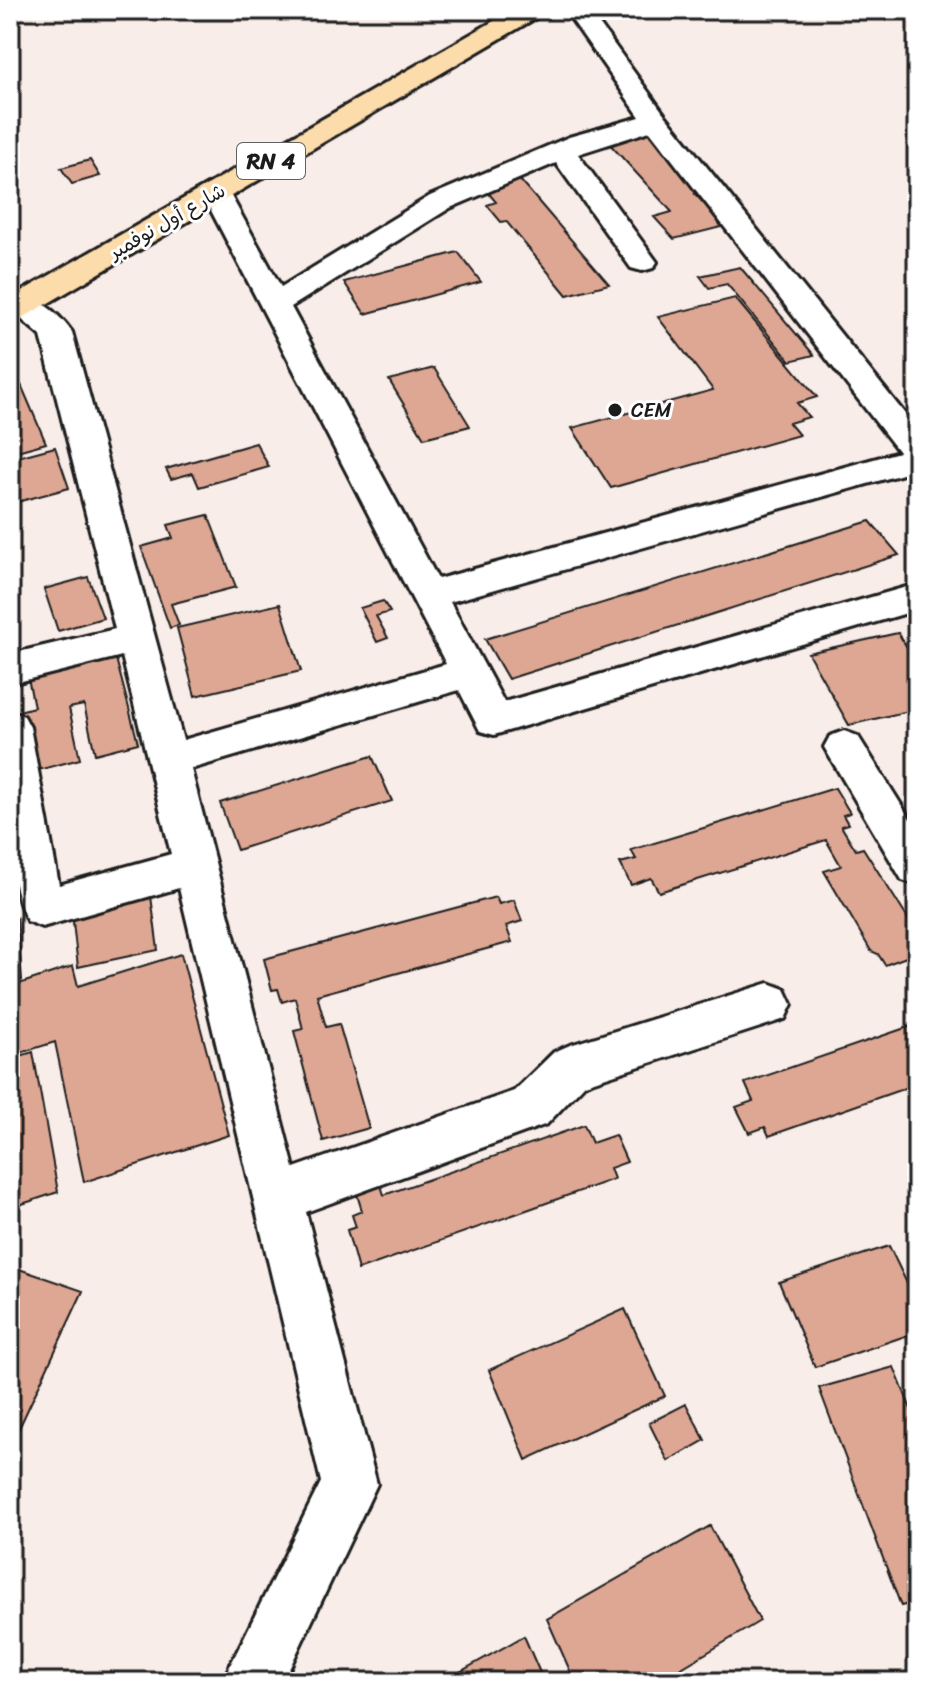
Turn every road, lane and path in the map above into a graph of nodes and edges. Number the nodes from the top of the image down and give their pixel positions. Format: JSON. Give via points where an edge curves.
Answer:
{"nodes":[{"id":1,"x":532,"y":10,"type":"edge"},
{"id":2,"x":577,"y":10,"type":"edge"},
{"id":3,"x":656,"y":121,"type":"junction"},
{"id":4,"x":561,"y":150,"type":"junction"},
{"id":5,"x":216,"y":193,"type":"junction"},
{"id":6,"x":642,"y":262,"type":"dead end"},
{"id":7,"x":274,"y":304,"type":"junction"},
{"id":8,"x":17,"y":308,"type":"edge"},
{"id":9,"x":917,"y":452,"type":"edge"},
{"id":10,"x":917,"y":459,"type":"edge"},
{"id":11,"x":427,"y":595,"type":"junction"},
{"id":12,"x":917,"y":597,"type":"edge"},
{"id":13,"x":136,"y":638,"type":"junction"},
{"id":14,"x":10,"y":669,"type":"edge"},
{"id":15,"x":467,"y":673,"type":"junction"},
{"id":16,"x":10,"y":727,"type":"edge"},
{"id":17,"x":844,"y":747,"type":"dead end"},
{"id":18,"x":168,"y":760,"type":"junction"},
{"id":19,"x":194,"y":866,"type":"junction"},
{"id":20,"x":917,"y":867,"type":"edge"},
{"id":21,"x":769,"y":1004,"type":"dead end"},
{"id":22,"x":278,"y":1198,"type":"junction"},
{"id":23,"x":252,"y":1682,"type":"edge"}],
"edges":[{"from":1,"to":5,"type":"main road","name":"شارع أول نوفمبر","number":"RN 4"},
{"from":2,"to":3,"type":"street"},
{"from":3,"to":4,"type":"street"},
{"from":3,"to":9,"type":"street"},
{"from":4,"to":6,"type":"street"},
{"from":4,"to":7,"type":"street","via":[[440,202]]},
{"from":5,"to":7,"type":"street"},
{"from":5,"to":8,"type":"main road","name":"شارع أول نوفمبر","number":"RN 4"},
{"from":7,"to":11,"type":"street"},
{"from":8,"to":13,"type":"street","via":[[56,332]]},
{"from":10,"to":11,"type":"street"},
{"from":11,"to":15,"type":"street"},
{"from":12,"to":15,"type":"street","via":[[494,720]]},
{"from":13,"to":14,"type":"street"},
{"from":13,"to":18,"type":"street"},
{"from":15,"to":18,"type":"street"},
{"from":16,"to":19,"type":"street","via":[[42,908]]},
{"from":17,"to":20,"type":"street"},
{"from":18,"to":19,"type":"street"},
{"from":19,"to":22,"type":"street"},
{"from":21,"to":22,"type":"street","via":[[570,1067],[530,1108]]},
{"from":22,"to":23,"type":"street","via":[[349,1484]]}]}
